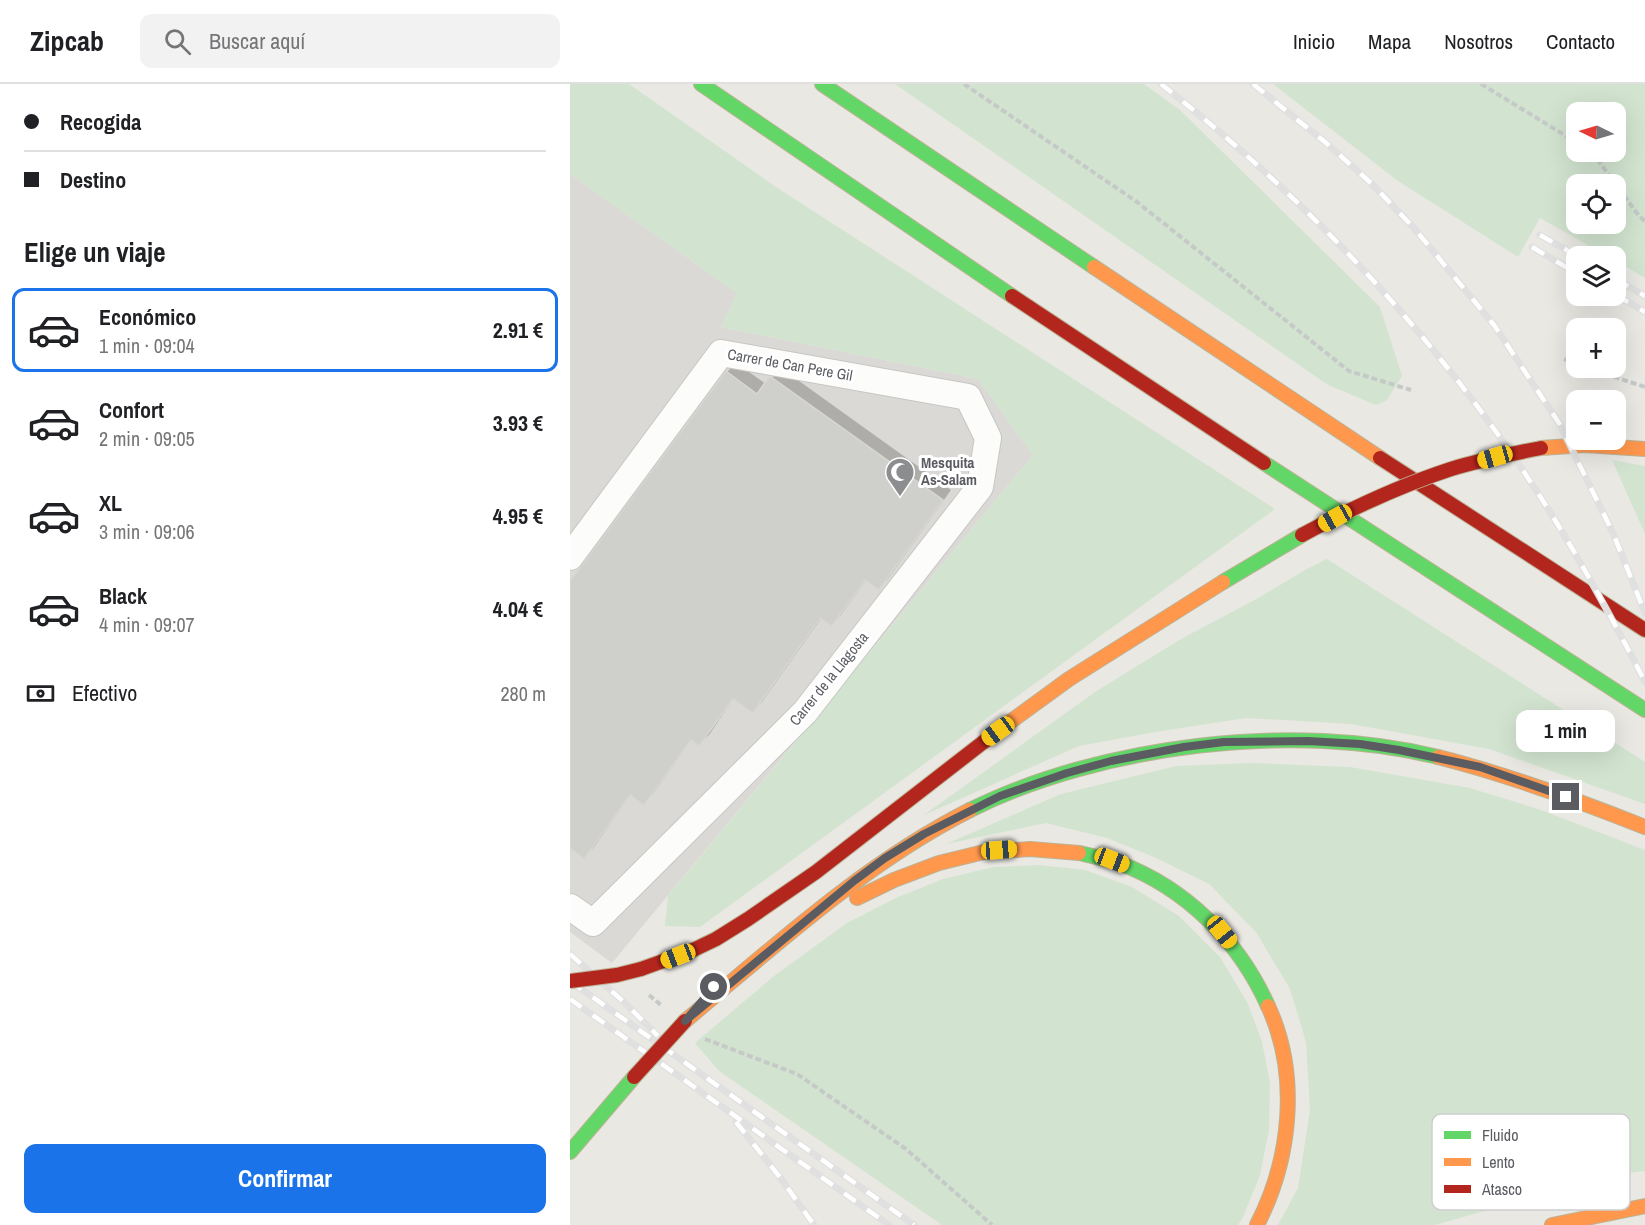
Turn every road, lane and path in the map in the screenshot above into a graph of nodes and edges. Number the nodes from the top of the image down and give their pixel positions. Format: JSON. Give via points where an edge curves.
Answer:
{"nodes":[{"id":1,"x":701,"y":84,"type":"edge"},
{"id":2,"x":822,"y":84,"type":"edge"},
{"id":3,"x":964,"y":84,"type":"edge"},
{"id":4,"x":1481,"y":84,"type":"edge"},
{"id":5,"x":1566,"y":136,"type":"edge"},
{"id":6,"x":1599,"y":162,"type":"edge"},
{"id":7,"x":1645,"y":221,"type":"edge"},
{"id":8,"x":1618,"y":378,"type":"edge"},
{"id":9,"x":1645,"y":387,"type":"edge"},
{"id":10,"x":1411,"y":390,"type":"dead end"},
{"id":11,"x":968,"y":397,"type":"joint"},
{"id":12,"x":1645,"y":449,"type":"edge"},
{"id":13,"x":570,"y":557,"type":"edge"},
{"id":14,"x":1645,"y":630,"type":"edge"},
{"id":15,"x":1645,"y":710,"type":"edge"},
{"id":16,"x":1645,"y":827,"type":"edge"},
{"id":17,"x":816,"y":872,"type":"junction"},
{"id":18,"x":570,"y":907,"type":"edge"},
{"id":19,"x":772,"y":920,"type":"dead end"},
{"id":20,"x":764,"y":956,"type":"junction"},
{"id":21,"x":736,"y":961,"type":"dead end"},
{"id":22,"x":570,"y":981,"type":"edge"},
{"id":23,"x":648,"y":994,"type":"dead end"},
{"id":24,"x":664,"y":1008,"type":"dead end"},
{"id":25,"x":685,"y":1021,"type":"junction"},
{"id":26,"x":696,"y":1036,"type":"dead end"},
{"id":27,"x":570,"y":1152,"type":"edge"},
{"id":28,"x":1645,"y":1206,"type":"edge"},
{"id":29,"x":1630,"y":1209,"type":"edge"},
{"id":30,"x":1624,"y":1210,"type":"edge"},
{"id":31,"x":992,"y":1225,"type":"edge"},
{"id":32,"x":1257,"y":1225,"type":"edge"},
{"id":33,"x":1552,"y":1225,"type":"edge"}],
"edges":[{"from":1,"to":15,"type":"highway","via":[[1187,413]]},
{"from":2,"to":14,"type":"highway","via":[[1280,392]]},
{"from":3,"to":10,"type":"path","via":[[1137,202],[1348,371]]},
{"from":4,"to":5,"type":"path"},
{"from":6,"to":7,"type":"path"},
{"from":8,"to":9,"type":"path"},
{"from":11,"to":13,"type":"street","name":"Carrer de Can Pere Gil","via":[[721,352]]},
{"from":11,"to":18,"type":"street","name":"Carrer de la Llagosta","via":[[988,438],[980,487],[805,712],[593,923]]},
{"from":12,"to":17,"type":"highway","bridge":true,"via":[[1585,445],[1495,457],[1439,473],[1335,518],[1192,601],[1069,679]]},
{"from":16,"to":20,"type":"highway","via":[[1480,767],[1399,750],[1308,741],[1224,742],[1184,747],[1067,773],[1000,796],[963,814],[924,834],[854,881]]},
{"from":17,"to":19,"type":"highway"},
{"from":17,"to":22,"type":"highway","bridge":true,"via":[[716,939],[641,969]]},
{"from":20,"to":25,"type":"highway"},
{"from":20,"to":32,"type":"highway","via":[[863,895],[916,870],[970,855],[1023,848],[1069,850],[1112,860],[1161,882],[1222,932],[1253,975],[1275,1020],[1286,1073],[1286,1127],[1281,1163]]},
{"from":21,"to":25,"type":"highway"},
{"from":23,"to":24,"type":"path"},
{"from":25,"to":27,"type":"highway","bridge":true},
{"from":26,"to":31,"type":"path","via":[[797,1074],[906,1149]]},
{"from":28,"to":29,"type":"highway"},
{"from":30,"to":33,"type":"highway"}]}
